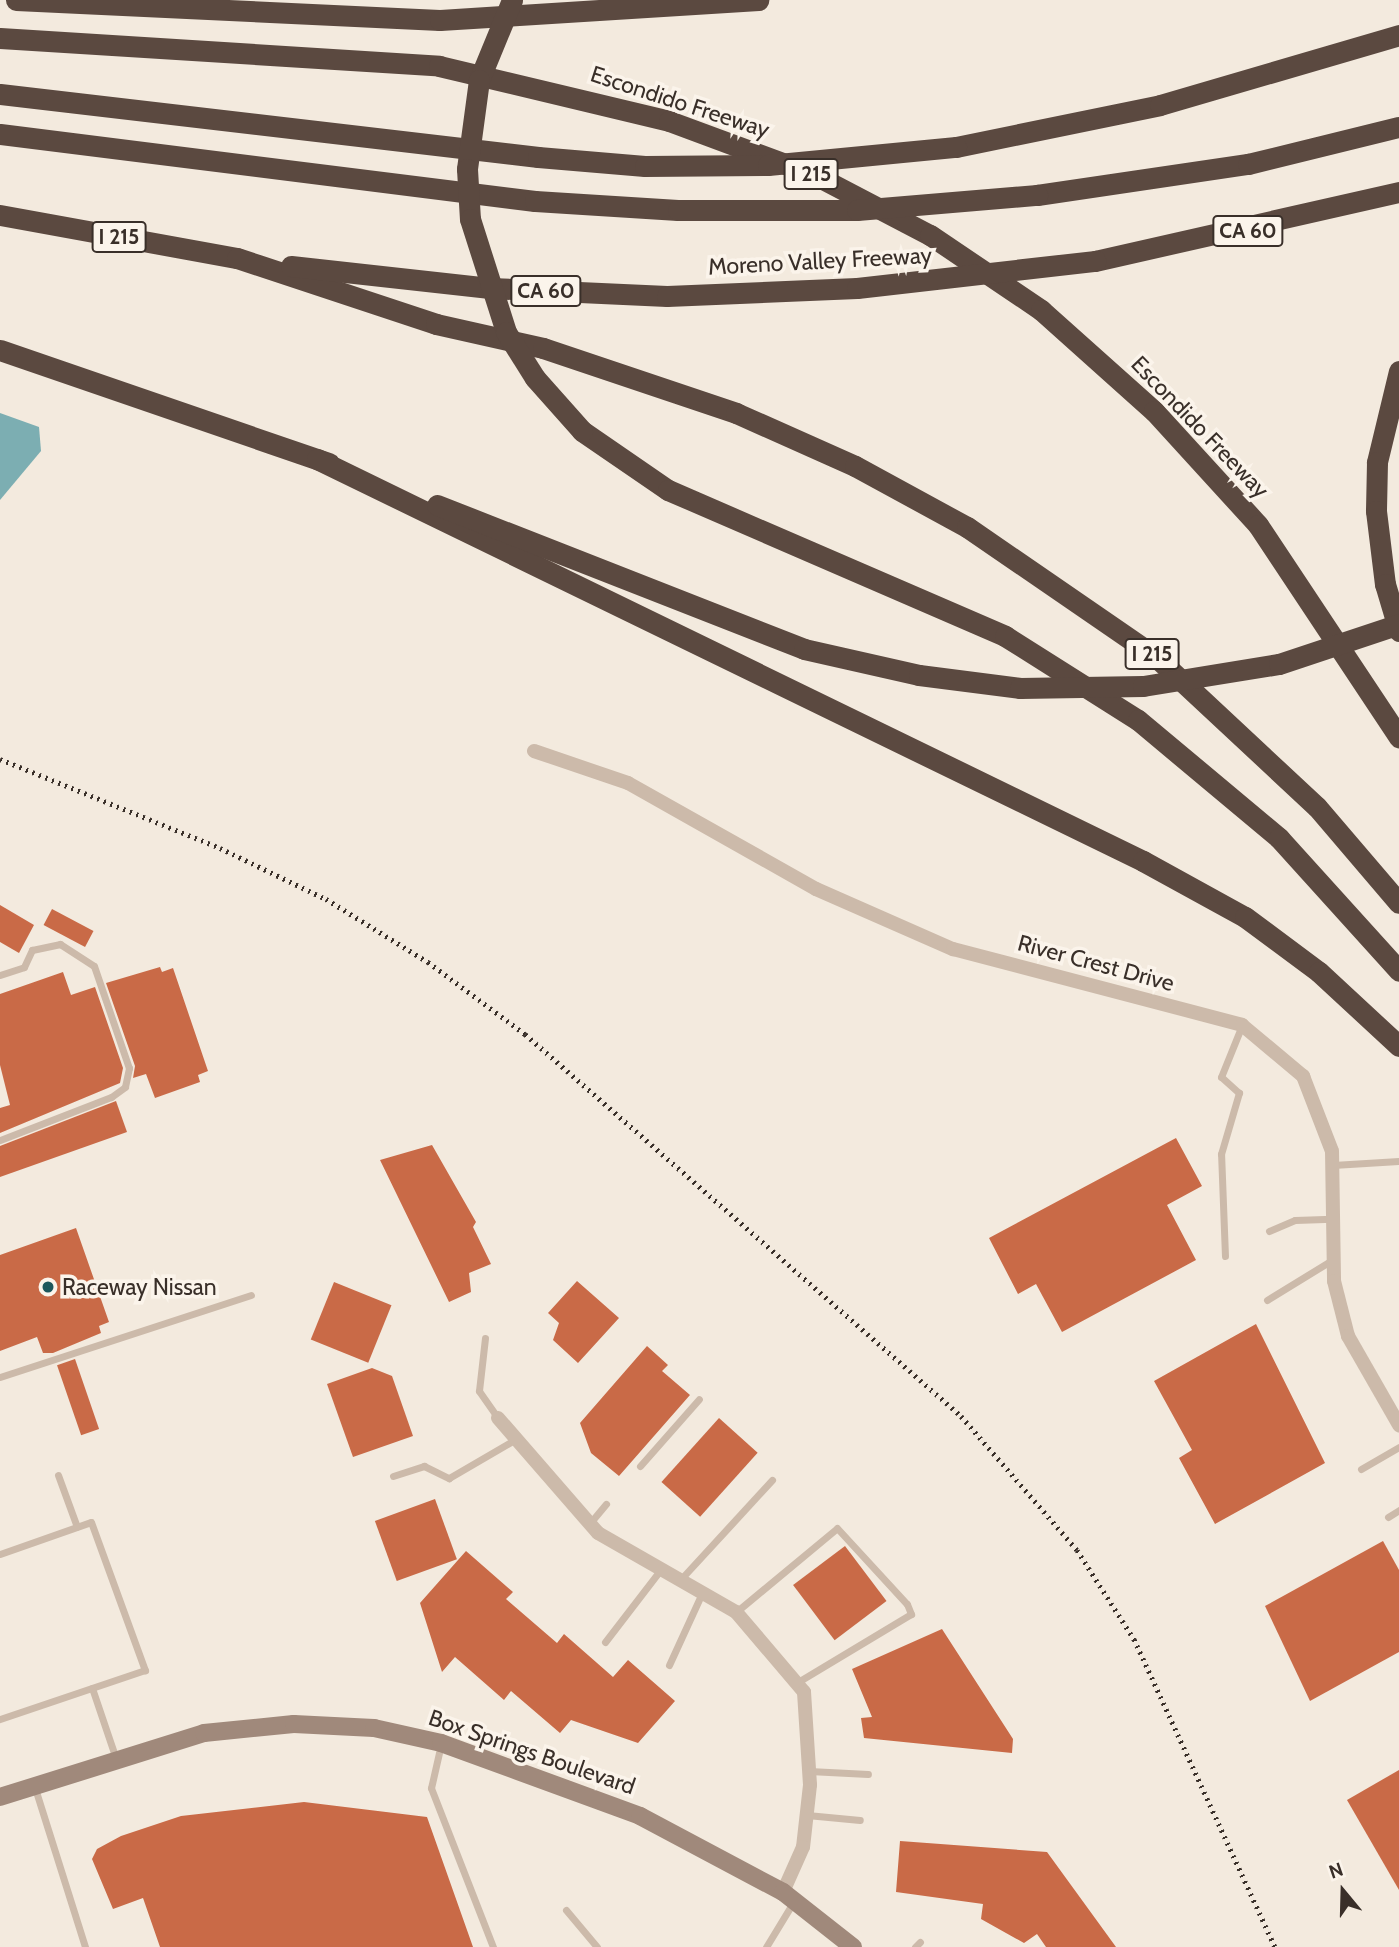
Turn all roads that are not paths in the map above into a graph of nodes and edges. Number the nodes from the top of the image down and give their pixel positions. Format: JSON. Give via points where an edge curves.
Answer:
{"nodes":[{"id":1,"x":16,"y":0,"type":"edge"},
{"id":2,"x":512,"y":0,"type":"edge"},
{"id":3,"x":758,"y":0,"type":"edge"},
{"id":4,"x":1399,"y":35,"type":"edge"},
{"id":5,"x":0,"y":38,"type":"edge"},
{"id":6,"x":0,"y":94,"type":"edge"},
{"id":7,"x":1399,"y":127,"type":"edge"},
{"id":8,"x":0,"y":134,"type":"edge"},
{"id":9,"x":1399,"y":192,"type":"edge"},
{"id":10,"x":0,"y":215,"type":"edge"},
{"id":11,"x":237,"y":258,"type":"junction"},
{"id":12,"x":0,"y":350,"type":"edge"},
{"id":13,"x":1399,"y":371,"type":"edge"},
{"id":14,"x":317,"y":459,"type":"junction"},
{"id":15,"x":1399,"y":624,"type":"edge"},
{"id":16,"x":1399,"y":631,"type":"edge"},
{"id":17,"x":1399,"y":737,"type":"edge"},
{"id":18,"x":534,"y":751,"type":"dead end"},
{"id":19,"x":1399,"y":903,"type":"edge"},
{"id":20,"x":1399,"y":971,"type":"edge"},
{"id":21,"x":0,"y":975,"type":"edge"},
{"id":22,"x":1242,"y":1025,"type":"junction"},
{"id":23,"x":1399,"y":1046,"type":"edge"},
{"id":24,"x":0,"y":1140,"type":"edge"},
{"id":25,"x":1399,"y":1161,"type":"edge"},
{"id":26,"x":1332,"y":1165,"type":"junction"},
{"id":27,"x":1332,"y":1219,"type":"junction"},
{"id":28,"x":1269,"y":1231,"type":"dead end"},
{"id":29,"x":1225,"y":1256,"type":"dead end"},
{"id":30,"x":1332,"y":1260,"type":"junction"},
{"id":31,"x":251,"y":1295,"type":"dead end"},
{"id":32,"x":1267,"y":1300,"type":"dead end"},
{"id":33,"x":485,"y":1338,"type":"dead end"},
{"id":34,"x":0,"y":1377,"type":"edge"},
{"id":35,"x":699,"y":1399,"type":"dead end"},
{"id":36,"x":498,"y":1418,"type":"joint"},
{"id":37,"x":1398,"y":1422,"type":"edge"},
{"id":38,"x":516,"y":1439,"type":"junction"},
{"id":39,"x":1399,"y":1447,"type":"edge"},
{"id":40,"x":640,"y":1466,"type":"dead end"},
{"id":41,"x":1361,"y":1469,"type":"dead end"},
{"id":42,"x":58,"y":1475,"type":"dead end"},
{"id":43,"x":393,"y":1476,"type":"dead end"},
{"id":44,"x":772,"y":1480,"type":"dead end"},
{"id":45,"x":606,"y":1504,"type":"dead end"},
{"id":46,"x":1399,"y":1510,"type":"edge"},
{"id":47,"x":1388,"y":1517,"type":"dead end"},
{"id":48,"x":589,"y":1523,"type":"junction"},
{"id":49,"x":77,"y":1527,"type":"junction"},
{"id":50,"x":0,"y":1554,"type":"edge"},
{"id":51,"x":661,"y":1569,"type":"junction"},
{"id":52,"x":680,"y":1581,"type":"junction"},
{"id":53,"x":702,"y":1593,"type":"junction"},
{"id":54,"x":736,"y":1612,"type":"junction"},
{"id":55,"x":605,"y":1642,"type":"dead end"},
{"id":56,"x":669,"y":1665,"type":"dead end"},
{"id":57,"x":796,"y":1683,"type":"junction"},
{"id":58,"x":92,"y":1688,"type":"junction"},
{"id":59,"x":0,"y":1719,"type":"edge"},
{"id":60,"x":441,"y":1743,"type":"junction"},
{"id":61,"x":115,"y":1756,"type":"junction"},
{"id":62,"x":809,"y":1771,"type":"junction"},
{"id":63,"x":868,"y":1774,"type":"dead end"},
{"id":64,"x":33,"y":1785,"type":"junction"},
{"id":65,"x":0,"y":1797,"type":"edge"},
{"id":66,"x":807,"y":1815,"type":"junction"},
{"id":67,"x":860,"y":1819,"type":"dead end"},
{"id":68,"x":789,"y":1896,"type":"junction"},
{"id":69,"x":566,"y":1910,"type":"dead end"},
{"id":70,"x":85,"y":1947,"type":"edge"},
{"id":71,"x":493,"y":1947,"type":"edge"},
{"id":72,"x":597,"y":1947,"type":"edge"},
{"id":73,"x":765,"y":1947,"type":"edge"},
{"id":74,"x":853,"y":1947,"type":"edge"}],
"edges":[{"from":1,"to":3,"type":"highway","via":[[440,20]]},
{"from":2,"to":20,"type":"highway","bridge":true,"via":[[487,52],[474,109],[467,169],[474,243],[517,353],[582,431],[668,491],[946,607],[1005,636],[1126,712],[1279,838]]},
{"from":4,"to":6,"type":"highway","bridge":true,"via":[[1160,105],[956,147],[768,164],[645,166],[538,157]]},
{"from":5,"to":17,"type":"highway","name":"Escondido Freeway","number":"I 215","via":[[439,66],[669,121],[815,175],[930,235],[1041,310],[1154,411],[1258,525]]},
{"from":7,"to":8,"type":"highway","bridge":true,"via":[[1248,164],[1037,195],[857,210],[678,210],[535,201]]},
{"from":9,"to":11,"type":"highway","name":"Moreno Valley Freeway","number":"CA 60","bridge":true,"via":[[1095,261],[857,288],[667,296],[504,289]]},
{"from":10,"to":11,"type":"highway","number":"I 215"},
{"from":11,"to":19,"type":"highway","number":"I 215","via":[[436,324],[642,377],[855,466],[967,527],[1155,656],[1317,807]]},
{"from":12,"to":14,"type":"highway"},
{"from":13,"to":16,"type":"highway","via":[[1377,462],[1376,511]]},
{"from":14,"to":15,"type":"highway","bridge":true,"via":[[793,645],[919,675],[1020,688],[1143,686],[1279,664]]},
{"from":14,"to":23,"type":"highway","via":[[1143,861],[1245,918],[1319,972]]},
{"from":18,"to":22,"type":"street","name":"River Crest Drive","via":[[628,783],[816,889],[953,948]]},
{"from":21,"to":24,"type":"lane","via":[[24,967],[32,950],[60,944],[94,965],[129,1068],[125,1087],[111,1097]]},
{"from":22,"to":26,"type":"street","name":"River Crest Drive","via":[[1303,1076]]},
{"from":22,"to":29,"type":"lane","via":[[1221,1077],[1238,1093],[1221,1154]]},
{"from":25,"to":26,"type":"lane"},
{"from":26,"to":27,"type":"street","name":"River Crest Drive"},
{"from":27,"to":28,"type":"lane","via":[[1295,1220]]},
{"from":27,"to":30,"type":"street","name":"River Crest Drive"},
{"from":30,"to":32,"type":"lane"},
{"from":30,"to":37,"type":"street","name":"River Crest Drive","via":[[1348,1336]]},
{"from":31,"to":34,"type":"lane"},
{"from":33,"to":36,"type":"lane","via":[[479,1391]]},
{"from":35,"to":40,"type":"lane"},
{"from":36,"to":38,"type":"street"},
{"from":38,"to":43,"type":"lane","via":[[449,1478],[424,1466]]},
{"from":38,"to":48,"type":"street"},
{"from":39,"to":41,"type":"lane"},
{"from":42,"to":49,"type":"lane"},
{"from":44,"to":52,"type":"lane"},
{"from":45,"to":48,"type":"lane"},
{"from":46,"to":47,"type":"lane"},
{"from":48,"to":51,"type":"street"},
{"from":49,"to":50,"type":"lane"},
{"from":49,"to":58,"type":"lane","via":[[91,1522],[145,1670]]},
{"from":51,"to":52,"type":"street"},
{"from":51,"to":55,"type":"lane"},
{"from":52,"to":53,"type":"street"},
{"from":53,"to":54,"type":"street"},
{"from":53,"to":56,"type":"lane"},
{"from":54,"to":57,"type":"street"},
{"from":54,"to":57,"type":"lane","via":[[837,1528],[907,1604],[911,1614]]},
{"from":57,"to":62,"type":"street","via":[[804,1692]]},
{"from":58,"to":59,"type":"lane"},
{"from":58,"to":61,"type":"lane"},
{"from":60,"to":61,"type":"street","name":"Box Springs Boulevard","via":[[374,1728],[294,1724],[204,1733]]},
{"from":60,"to":68,"type":"street","name":"Box Springs Boulevard","via":[[640,1816]]},
{"from":60,"to":71,"type":"lane","via":[[431,1788]]},
{"from":61,"to":64,"type":"street","name":"Box Springs Boulevard"},
{"from":62,"to":63,"type":"lane"},
{"from":62,"to":66,"type":"street"},
{"from":64,"to":65,"type":"street","name":"Box Springs Boulevard"},
{"from":64,"to":70,"type":"lane"},
{"from":66,"to":67,"type":"lane"},
{"from":66,"to":68,"type":"street"},
{"from":68,"to":73,"type":"lane"},
{"from":68,"to":74,"type":"street","name":"Box Springs Boulevard"},
{"from":69,"to":72,"type":"lane"}]}
